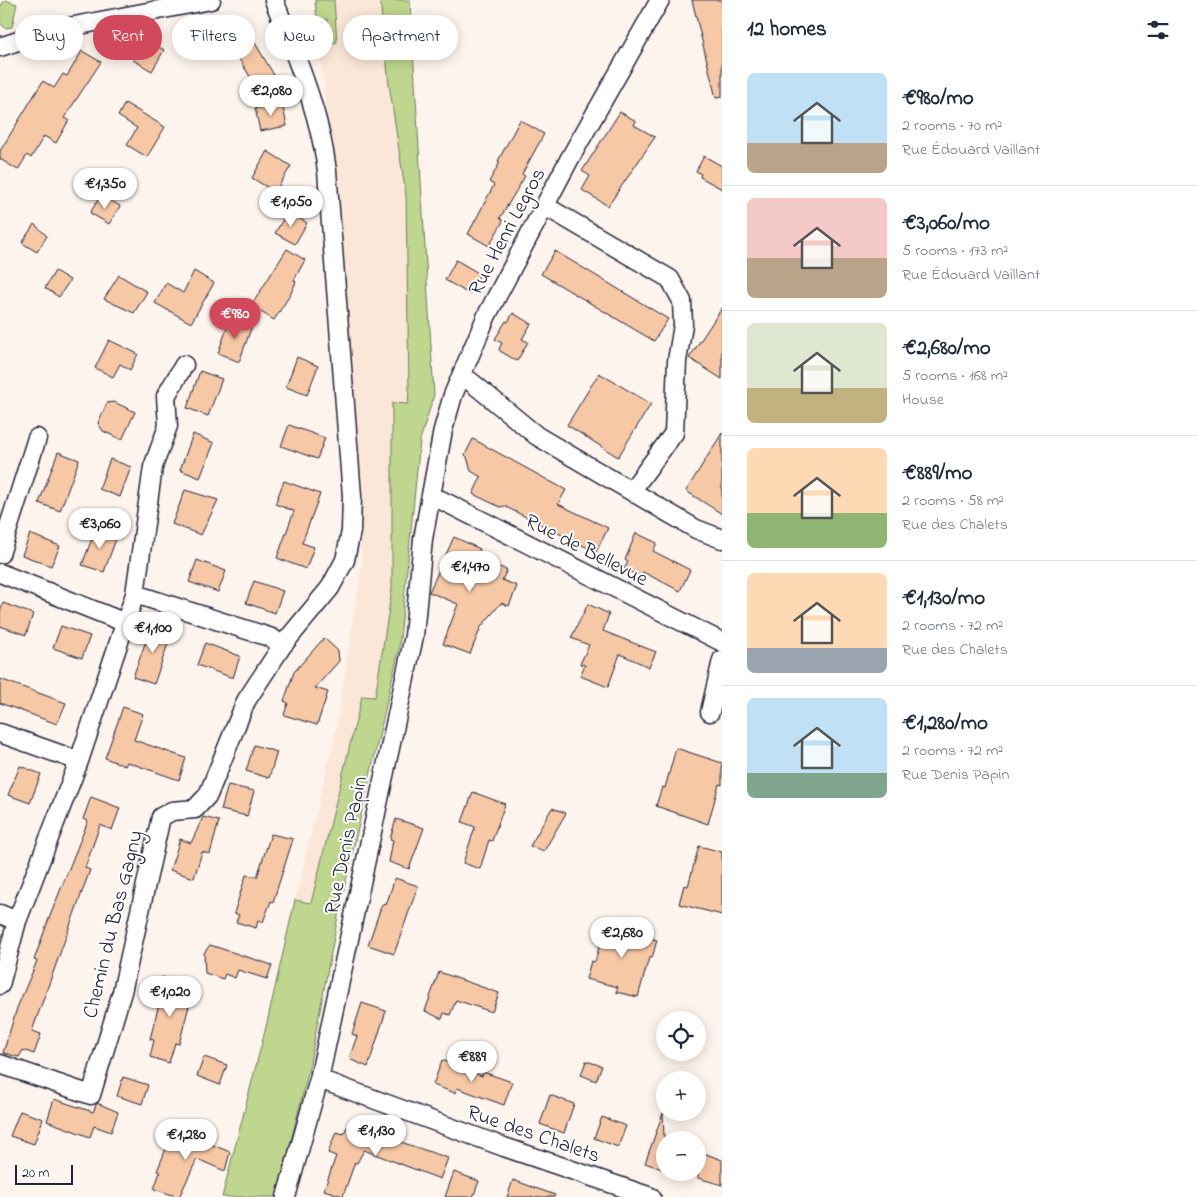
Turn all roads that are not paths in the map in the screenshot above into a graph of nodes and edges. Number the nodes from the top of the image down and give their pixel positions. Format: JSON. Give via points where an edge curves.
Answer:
{"nodes":[{"id":1,"x":211,"y":0,"type":"edge"},
{"id":2,"x":274,"y":0,"type":"edge"},
{"id":3,"x":660,"y":0,"type":"edge"},
{"id":4,"x":0,"y":47,"type":"edge"},
{"id":5,"x":546,"y":206,"type":"junction"},
{"id":6,"x":184,"y":365,"type":"dead end"},
{"id":7,"x":460,"y":377,"type":"junction"},
{"id":8,"x":37,"y":438,"type":"dead end"},
{"id":9,"x":632,"y":490,"type":"junction"},
{"id":10,"x":430,"y":500,"type":"junction"},
{"id":11,"x":722,"y":539,"type":"edge"},
{"id":12,"x":0,"y":554,"type":"edge"},
{"id":13,"x":0,"y":573,"type":"edge"},
{"id":14,"x":135,"y":594,"type":"junction"},
{"id":15,"x":126,"y":623,"type":"junction"},
{"id":16,"x":722,"y":642,"type":"edge"},
{"id":17,"x":282,"y":646,"type":"junction"},
{"id":18,"x":722,"y":660,"type":"edge"},
{"id":19,"x":710,"y":712,"type":"dead end"},
{"id":20,"x":0,"y":734,"type":"edge"},
{"id":21,"x":79,"y":762,"type":"junction"},
{"id":22,"x":0,"y":914,"type":"edge"},
{"id":23,"x":17,"y":921,"type":"junction"},
{"id":24,"x":0,"y":984,"type":"edge"},
{"id":25,"x":0,"y":1064,"type":"edge"},
{"id":26,"x":319,"y":1080,"type":"junction"},
{"id":27,"x":286,"y":1197,"type":"edge"},
{"id":28,"x":651,"y":1197,"type":"edge"}],
"edges":[{"from":1,"to":4,"type":"street","via":[[48,31]]},
{"from":2,"to":17,"type":"street","name":"Chemin du Bas Gagny","via":[[324,146],[352,496],[351,531],[345,560],[330,588]]},
{"from":3,"to":5,"type":"street","name":"Rue Henri Legros"},
{"from":5,"to":7,"type":"street","name":"Rue Henri Legros","via":[[487,315]]},
{"from":5,"to":9,"type":"street","via":[[670,279],[682,300],[674,433]]},
{"from":6,"to":14,"type":"street","via":[[166,396],[168,426],[153,467]]},
{"from":7,"to":9,"type":"street","via":[[470,381],[537,436]]},
{"from":7,"to":10,"type":"street","name":"Rue Henri Legros","via":[[443,430]]},
{"from":8,"to":12,"type":"street"},
{"from":9,"to":11,"type":"street","via":[[696,529]]},
{"from":10,"to":16,"type":"street","name":"Rue de Bellevue","via":[[442,500]]},
{"from":10,"to":26,"type":"street","name":"Rue Denis Papin","via":[[414,636]]},
{"from":13,"to":15,"type":"street"},
{"from":14,"to":15,"type":"street"},
{"from":14,"to":17,"type":"street","via":[[272,638]]},
{"from":15,"to":21,"type":"street"},
{"from":17,"to":25,"type":"street","name":"Chemin du Bas Gagny","via":[[246,701],[208,795],[195,809],[172,811],[161,817],[122,992],[91,1094]]},
{"from":18,"to":19,"type":"street"},
{"from":20,"to":21,"type":"street"},
{"from":21,"to":23,"type":"street"},
{"from":22,"to":23,"type":"street"},
{"from":23,"to":24,"type":"street"},
{"from":26,"to":27,"type":"street","name":"Rue Denis Papin"},
{"from":26,"to":28,"type":"street","name":"Rue des Chalets"}]}
